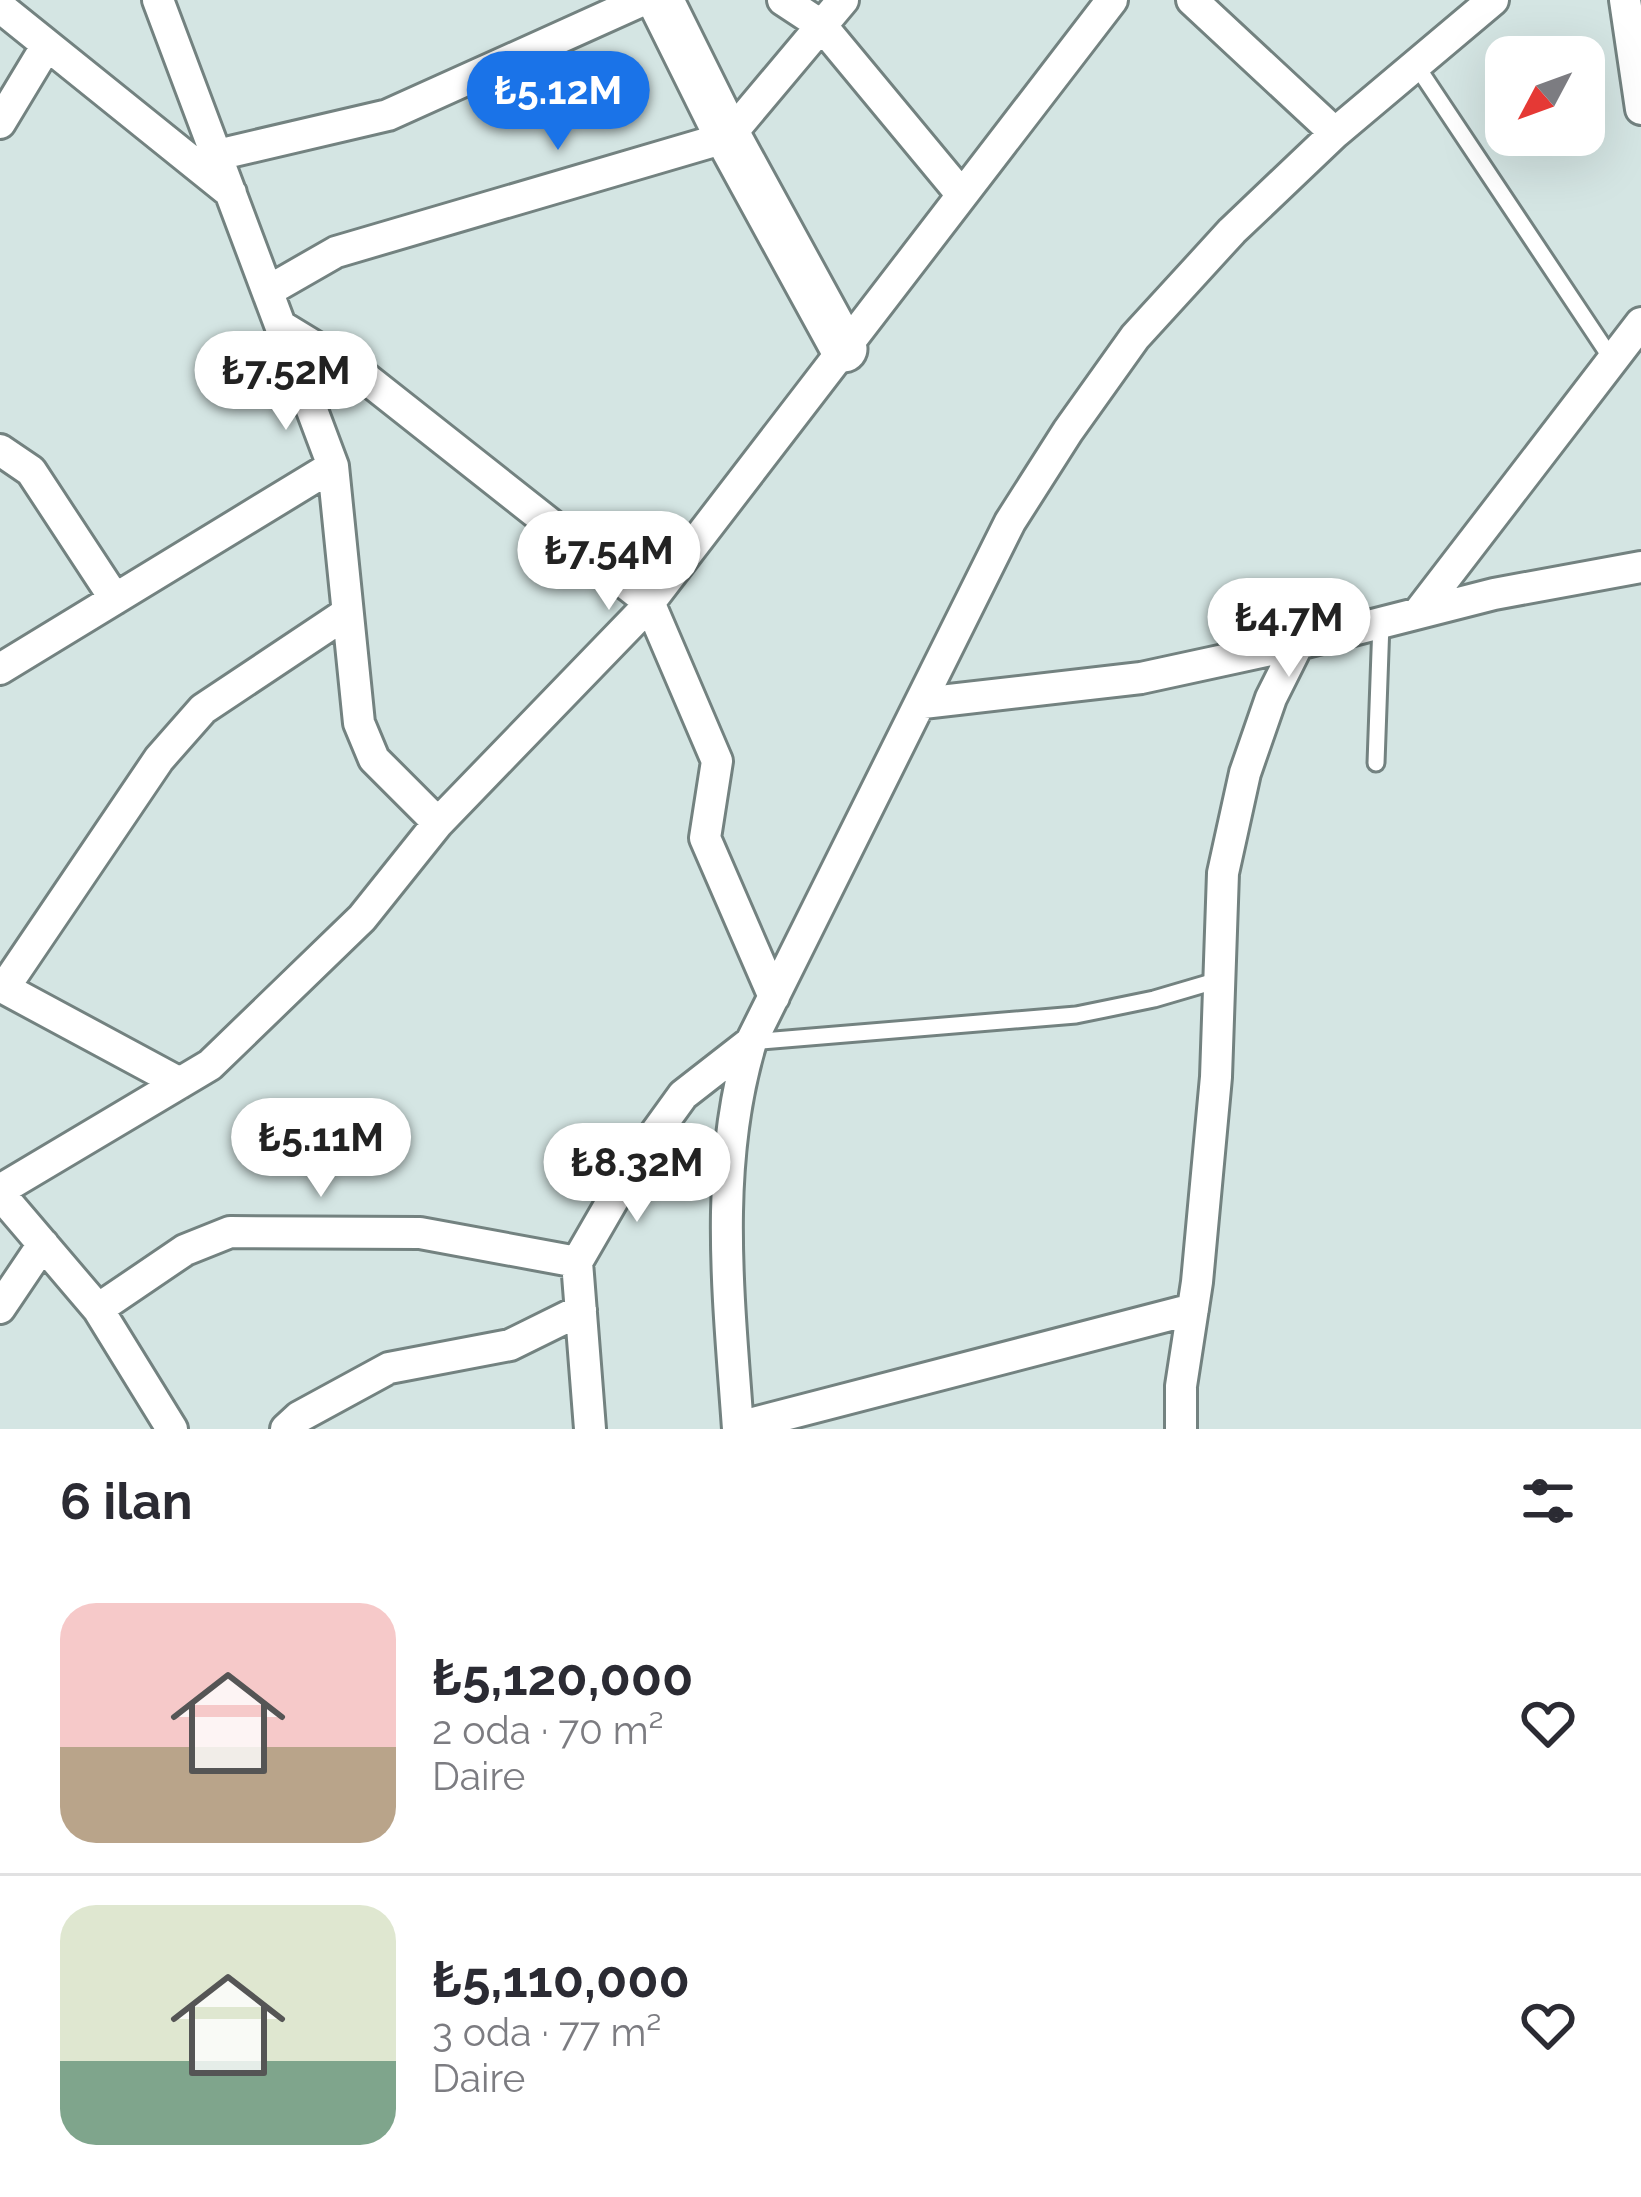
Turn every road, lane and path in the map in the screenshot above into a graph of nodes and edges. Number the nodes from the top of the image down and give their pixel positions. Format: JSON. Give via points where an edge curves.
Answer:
{"nodes":[{"id":1,"x":158,"y":0,"type":"edge"},
{"id":2,"x":644,"y":0,"type":"edge"},
{"id":3,"x":660,"y":0,"type":"edge"},
{"id":4,"x":783,"y":0,"type":"edge"},
{"id":5,"x":843,"y":0,"type":"edge"},
{"id":6,"x":1112,"y":0,"type":"edge"},
{"id":7,"x":1192,"y":0,"type":"edge"},
{"id":8,"x":1493,"y":0,"type":"edge"},
{"id":9,"x":1625,"y":0,"type":"edge"},
{"id":10,"x":0,"y":7,"type":"edge"},
{"id":11,"x":821,"y":26,"type":"junction"},
{"id":12,"x":47,"y":45,"type":"junction"},
{"id":13,"x":1416,"y":65,"type":"junction"},
{"id":14,"x":1641,"y":109,"type":"edge"},
{"id":15,"x":0,"y":123,"type":"edge"},
{"id":16,"x":1335,"y":134,"type":"junction"},
{"id":17,"x":728,"y":137,"type":"junction"},
{"id":18,"x":217,"y":155,"type":"junction"},
{"id":19,"x":231,"y":193,"type":"junction"},
{"id":20,"x":962,"y":195,"type":"junction"},
{"id":21,"x":268,"y":291,"type":"junction"},
{"id":22,"x":281,"y":326,"type":"junction"},
{"id":23,"x":1633,"y":340,"type":"edge"},
{"id":24,"x":844,"y":349,"type":"junction"},
{"id":25,"x":0,"y":450,"type":"edge"},
{"id":26,"x":333,"y":466,"type":"junction"},
{"id":27,"x":1641,"y":567,"type":"edge"},
{"id":28,"x":115,"y":599,"type":"junction"},
{"id":29,"x":649,"y":602,"type":"junction"},
{"id":30,"x":1419,"y":612,"type":"junction"},
{"id":31,"x":347,"y":613,"type":"junction"},
{"id":32,"x":1381,"y":622,"type":"junction"},
{"id":33,"x":1298,"y":644,"type":"junction"},
{"id":34,"x":0,"y":669,"type":"edge"},
{"id":35,"x":923,"y":703,"type":"junction"},
{"id":36,"x":1376,"y":763,"type":"dead end"},
{"id":37,"x":438,"y":823,"type":"junction"},
{"id":38,"x":1222,"y":979,"type":"junction"},
{"id":39,"x":2,"y":987,"type":"edge"},
{"id":40,"x":774,"y":997,"type":"junction"},
{"id":41,"x":751,"y":1042,"type":"junction"},
{"id":42,"x":180,"y":1084,"type":"junction"},
{"id":43,"x":0,"y":1192,"type":"edge"},
{"id":44,"x":43,"y":1244,"type":"junction"},
{"id":45,"x":577,"y":1262,"type":"junction"},
{"id":46,"x":0,"y":1308,"type":"edge"},
{"id":47,"x":98,"y":1309,"type":"junction"},
{"id":48,"x":1193,"y":1309,"type":"junction"},
{"id":49,"x":581,"y":1310,"type":"junction"},
{"id":50,"x":298,"y":1425,"type":"edge"},
{"id":51,"x":738,"y":1428,"type":"edge"},
{"id":52,"x":172,"y":1429,"type":"edge"},
{"id":53,"x":590,"y":1429,"type":"edge"},
{"id":54,"x":1181,"y":1429,"type":"edge"}],
"edges":[{"from":1,"to":18,"type":"street"},
{"from":2,"to":18,"type":"street","via":[[388,115]]},
{"from":3,"to":17,"type":"street"},
{"from":4,"to":11,"type":"street"},
{"from":5,"to":11,"type":"street"},
{"from":6,"to":20,"type":"street"},
{"from":7,"to":16,"type":"street"},
{"from":8,"to":13,"type":"street"},
{"from":9,"to":14,"type":"street"},
{"from":10,"to":12,"type":"street"},
{"from":11,"to":17,"type":"street"},
{"from":11,"to":20,"type":"street"},
{"from":12,"to":15,"type":"street"},
{"from":12,"to":19,"type":"street"},
{"from":13,"to":16,"type":"street"},
{"from":13,"to":23,"type":"lane"},
{"from":16,"to":35,"type":"street","via":[[1232,232],[1122,356],[1010,522]]},
{"from":17,"to":21,"type":"street","via":[[335,253]]},
{"from":17,"to":24,"type":"street"},
{"from":18,"to":19,"type":"street"},
{"from":19,"to":21,"type":"street"},
{"from":20,"to":24,"type":"street"},
{"from":21,"to":22,"type":"street"},
{"from":22,"to":26,"type":"street"},
{"from":22,"to":29,"type":"street","via":[[364,376]]},
{"from":23,"to":30,"type":"street"},
{"from":24,"to":29,"type":"street"},
{"from":25,"to":28,"type":"street","via":[[31,471]]},
{"from":26,"to":28,"type":"street"},
{"from":26,"to":31,"type":"street"},
{"from":27,"to":30,"type":"street"},
{"from":28,"to":34,"type":"street"},
{"from":29,"to":37,"type":"street"},
{"from":29,"to":40,"type":"street","via":[[718,761],[705,838]]},
{"from":30,"to":32,"type":"street"},
{"from":31,"to":37,"type":"street","via":[[359,723],[374,759]]},
{"from":31,"to":39,"type":"street","via":[[203,710],[159,759]]},
{"from":32,"to":33,"type":"street"},
{"from":32,"to":36,"type":"lane"},
{"from":33,"to":35,"type":"street","via":[[1141,678]]},
{"from":33,"to":38,"type":"street","via":[[1246,773],[1223,872]]},
{"from":35,"to":40,"type":"street"},
{"from":37,"to":42,"type":"street","via":[[362,918],[210,1065]]},
{"from":38,"to":41,"type":"lane","via":[[1076,1015]]},
{"from":38,"to":48,"type":"street"},
{"from":39,"to":42,"type":"street"},
{"from":40,"to":41,"type":"street"},
{"from":41,"to":45,"type":"street","via":[[683,1095]]},
{"from":41,"to":51,"type":"street","via":[[738,1084],[726,1251]]},
{"from":42,"to":43,"type":"street"},
{"from":43,"to":44,"type":"street"},
{"from":44,"to":46,"type":"street"},
{"from":44,"to":47,"type":"street"},
{"from":45,"to":47,"type":"street","via":[[420,1233],[230,1232],[185,1250]]},
{"from":45,"to":49,"type":"street"},
{"from":47,"to":52,"type":"street"},
{"from":48,"to":51,"type":"street"},
{"from":48,"to":54,"type":"street"},
{"from":49,"to":50,"type":"street","via":[[510,1345],[389,1368]]},
{"from":49,"to":53,"type":"street"}]}
